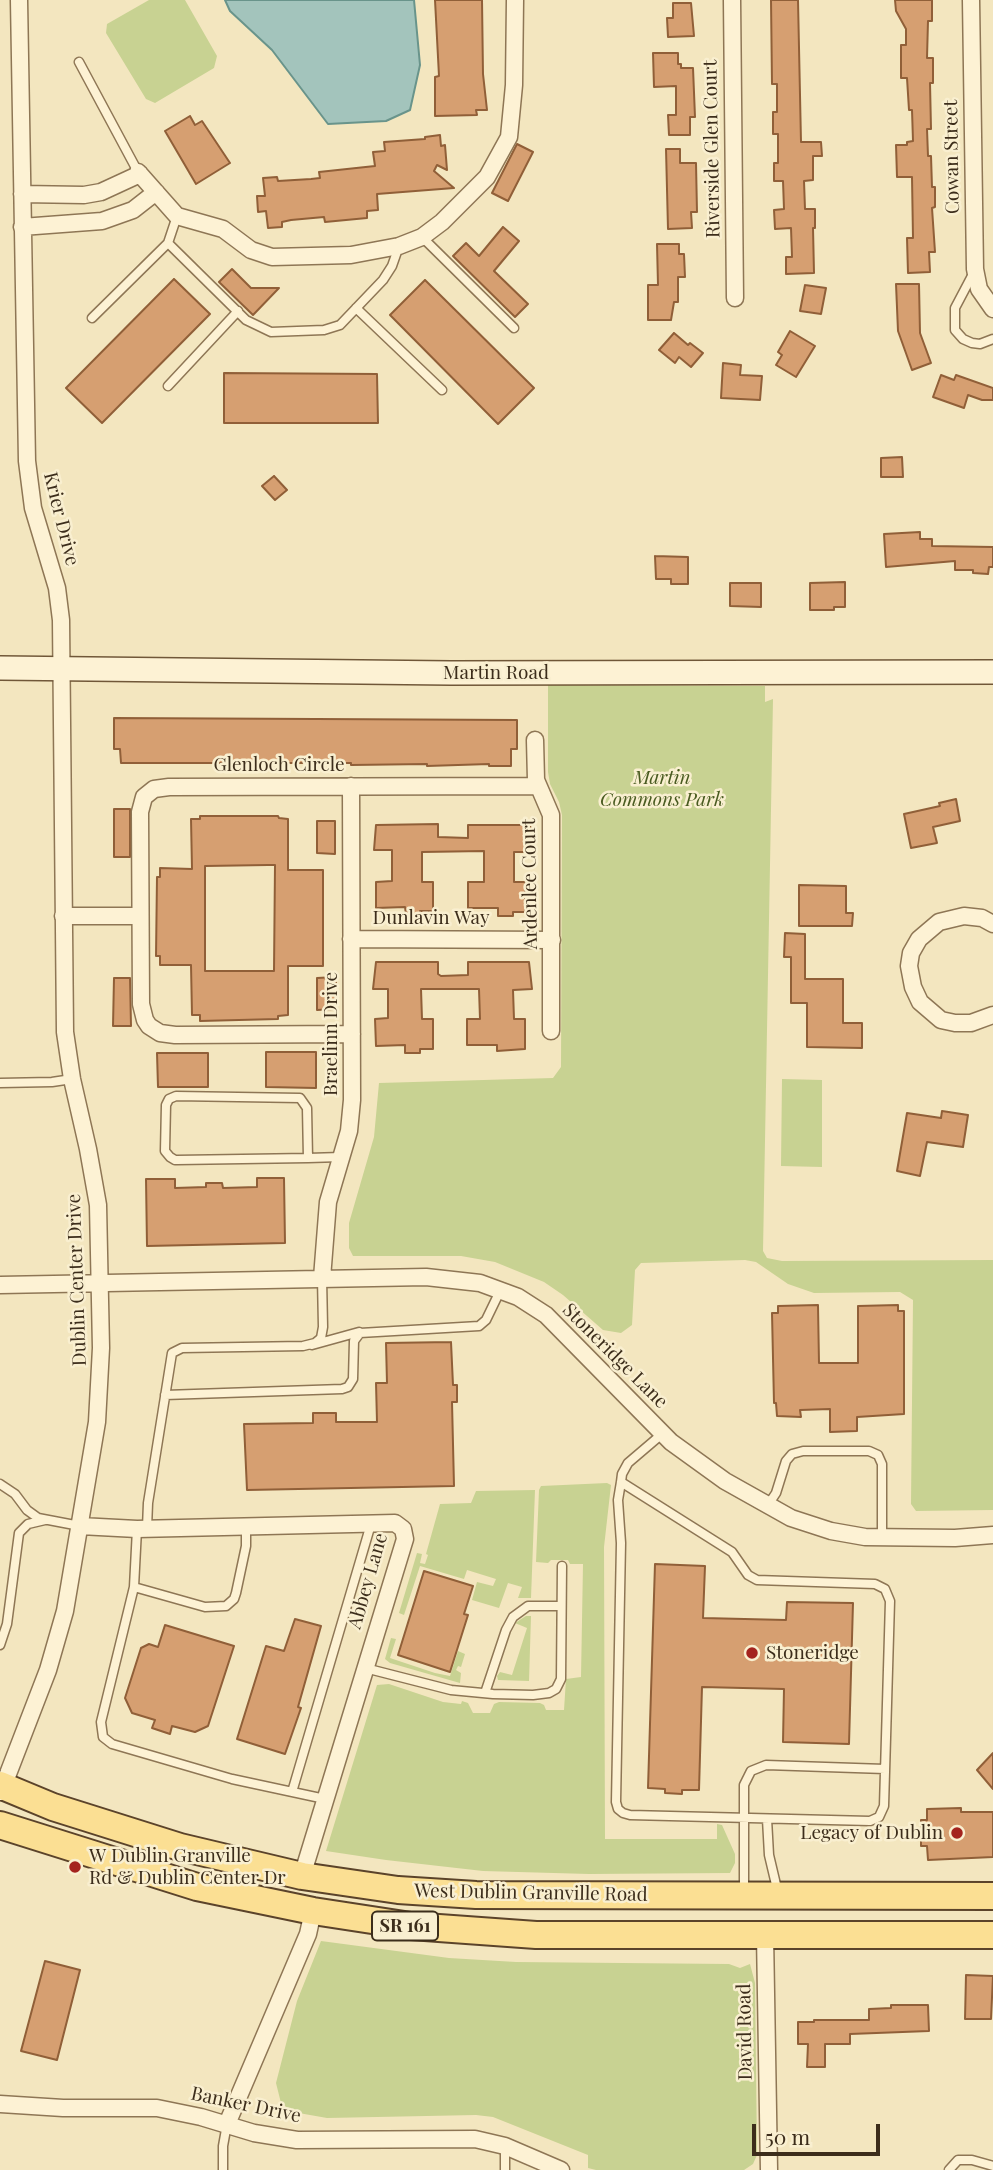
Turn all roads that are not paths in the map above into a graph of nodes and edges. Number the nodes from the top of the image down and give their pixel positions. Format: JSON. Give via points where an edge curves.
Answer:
{"nodes":[{"id":1,"x":19,"y":0,"type":"edge"},
{"id":2,"x":515,"y":0,"type":"edge"},
{"id":3,"x":732,"y":0,"type":"edge"},
{"id":4,"x":971,"y":0,"type":"edge"},
{"id":5,"x":79,"y":62,"type":"dead end"},
{"id":6,"x":139,"y":173,"type":"junction"},
{"id":7,"x":156,"y":192,"type":"junction"},
{"id":8,"x":22,"y":194,"type":"junction"},
{"id":9,"x":177,"y":216,"type":"junction"},
{"id":10,"x":22,"y":227,"type":"junction"},
{"id":11,"x":422,"y":237,"type":"junction"},
{"id":12,"x":168,"y":243,"type":"junction"},
{"id":13,"x":399,"y":246,"type":"junction"},
{"id":14,"x":975,"y":269,"type":"junction"},
{"id":15,"x":735,"y":299,"type":"dead end"},
{"id":16,"x":356,"y":308,"type":"junction"},
{"id":17,"x":993,"y":309,"type":"edge"},
{"id":18,"x":238,"y":312,"type":"junction"},
{"id":19,"x":92,"y":318,"type":"dead end"},
{"id":20,"x":514,"y":328,"type":"dead end"},
{"id":21,"x":993,"y":339,"type":"edge"},
{"id":22,"x":168,"y":386,"type":"dead end"},
{"id":23,"x":442,"y":390,"type":"dead end"},
{"id":24,"x":0,"y":668,"type":"edge"},
{"id":25,"x":62,"y":668,"type":"junction"},
{"id":26,"x":993,"y":672,"type":"edge"},
{"id":27,"x":535,"y":740,"type":"dead end"},
{"id":28,"x":351,"y":786,"type":"junction"},
{"id":29,"x":538,"y":786,"type":"junction"},
{"id":30,"x":63,"y":916,"type":"junction"},
{"id":31,"x":140,"y":916,"type":"junction"},
{"id":32,"x":993,"y":923,"type":"edge"},
{"id":33,"x":351,"y":939,"type":"junction"},
{"id":34,"x":552,"y":940,"type":"junction"},
{"id":35,"x":993,"y":1014,"type":"edge"},
{"id":36,"x":551,"y":1031,"type":"dead end"},
{"id":37,"x":352,"y":1034,"type":"junction"},
{"id":38,"x":72,"y":1079,"type":"junction"},
{"id":39,"x":0,"y":1083,"type":"edge"},
{"id":40,"x":341,"y":1157,"type":"junction"},
{"id":41,"x":308,"y":1158,"type":"junction"},
{"id":42,"x":321,"y":1278,"type":"junction"},
{"id":43,"x":100,"y":1284,"type":"junction"},
{"id":44,"x":0,"y":1285,"type":"edge"},
{"id":45,"x":501,"y":1289,"type":"junction"},
{"id":46,"x":366,"y":1331,"type":"junction"},
{"id":47,"x":303,"y":1346,"type":"junction"},
{"id":48,"x":165,"y":1395,"type":"junction"},
{"id":49,"x":662,"y":1434,"type":"junction"},
{"id":50,"x":621,"y":1482,"type":"junction"},
{"id":51,"x":0,"y":1484,"type":"edge"},
{"id":52,"x":768,"y":1506,"type":"junction"},
{"id":53,"x":45,"y":1520,"type":"junction"},
{"id":54,"x":370,"y":1524,"type":"junction"},
{"id":55,"x":80,"y":1526,"type":"junction"},
{"id":56,"x":246,"y":1526,"type":"junction"},
{"id":57,"x":142,"y":1529,"type":"junction"},
{"id":58,"x":993,"y":1535,"type":"edge"},
{"id":59,"x":882,"y":1538,"type":"junction"},
{"id":60,"x":562,"y":1566,"type":"dead end"},
{"id":61,"x":135,"y":1587,"type":"junction"},
{"id":62,"x":561,"y":1606,"type":"junction"},
{"id":63,"x":0,"y":1645,"type":"edge"},
{"id":64,"x":365,"y":1668,"type":"junction"},
{"id":65,"x":485,"y":1693,"type":"junction"},
{"id":66,"x":885,"y":1769,"type":"junction"},
{"id":67,"x":1,"y":1789,"type":"edge"},
{"id":68,"x":292,"y":1792,"type":"junction"},
{"id":69,"x":325,"y":1798,"type":"junction"},
{"id":70,"x":744,"y":1818,"type":"junction"},
{"id":71,"x":767,"y":1819,"type":"junction"},
{"id":72,"x":0,"y":1825,"type":"edge"},
{"id":73,"x":302,"y":1875,"type":"junction"},
{"id":74,"x":744,"y":1896,"type":"junction"},
{"id":75,"x":779,"y":1896,"type":"junction"},
{"id":76,"x":993,"y":1896,"type":"edge"},
{"id":77,"x":313,"y":1911,"type":"junction"},
{"id":78,"x":765,"y":1935,"type":"junction"},
{"id":79,"x":993,"y":1935,"type":"edge"},
{"id":80,"x":0,"y":2104,"type":"edge"},
{"id":81,"x":227,"y":2124,"type":"junction"},
{"id":82,"x":505,"y":2146,"type":"junction"},
{"id":83,"x":993,"y":2166,"type":"edge"},
{"id":84,"x":223,"y":2170,"type":"edge"},
{"id":85,"x":505,"y":2170,"type":"edge"},
{"id":86,"x":561,"y":2170,"type":"edge"},
{"id":87,"x":769,"y":2170,"type":"edge"},
{"id":88,"x":949,"y":2170,"type":"edge"}],
"edges":[{"from":1,"to":8,"type":"street","name":"Krier Drive"},
{"from":2,"to":11,"type":"street","via":[[509,136],[487,177]]},
{"from":3,"to":15,"type":"street","name":"Riverside Glen Court"},
{"from":4,"to":14,"type":"street","name":"Cowan Street"},
{"from":5,"to":6,"type":"lane"},
{"from":6,"to":7,"type":"street"},
{"from":6,"to":8,"type":"street","via":[[101,192]]},
{"from":7,"to":9,"type":"street"},
{"from":7,"to":10,"type":"street","via":[[133,209],[102,221]]},
{"from":8,"to":10,"type":"street","name":"Krier Drive"},
{"from":9,"to":12,"type":"lane"},
{"from":9,"to":13,"type":"street","via":[[223,229],[251,250],[272,257],[352,255]]},
{"from":10,"to":25,"type":"street","name":"Krier Drive","via":[[27,469],[36,521],[58,596]]},
{"from":11,"to":13,"type":"street"},
{"from":11,"to":20,"type":"lane"},
{"from":12,"to":18,"type":"lane"},
{"from":12,"to":19,"type":"lane"},
{"from":13,"to":16,"type":"lane","via":[[383,280]]},
{"from":14,"to":17,"type":"street","name":"Cowan Street","via":[[979,289]]},
{"from":14,"to":21,"type":"lane","via":[[956,308],[955,330],[972,343]]},
{"from":16,"to":18,"type":"lane","via":[[340,325],[290,333],[271,332]]},
{"from":16,"to":23,"type":"lane"},
{"from":18,"to":22,"type":"lane"},
{"from":24,"to":25,"type":"street","name":"Martin Road"},
{"from":25,"to":26,"type":"street","name":"Martin Road"},
{"from":25,"to":30,"type":"street","name":"Dublin Center Drive"},
{"from":27,"to":29,"type":"street","name":"Ardenlee Court"},
{"from":28,"to":29,"type":"street","name":"Glenloch Circle"},
{"from":28,"to":31,"type":"street","name":"Glenloch Circle","via":[[169,787],[148,792],[140,812]]},
{"from":28,"to":33,"type":"street","name":"Braelinn Drive"},
{"from":29,"to":34,"type":"street","name":"Ardenlee Court","via":[[551,815]]},
{"from":30,"to":31,"type":"street"},
{"from":30,"to":38,"type":"street","name":"Dublin Center Drive","via":[[64,1024]]},
{"from":31,"to":37,"type":"street","name":"Glenloch Circle","via":[[142,1014],[154,1030],[175,1035]]},
{"from":32,"to":35,"type":"street","via":[[964,916],[939,922],[919,939],[909,966],[916,994],[934,1017],[964,1023]]},
{"from":33,"to":34,"type":"street","name":"Dunlavin Way"},
{"from":33,"to":37,"type":"street","name":"Braelinn Drive"},
{"from":34,"to":36,"type":"street","name":"Ardenlee Court"},
{"from":37,"to":40,"type":"street","name":"Braelinn Drive","via":[[351,1117]]},
{"from":38,"to":39,"type":"lane"},
{"from":38,"to":43,"type":"street","name":"Dublin Center Drive","via":[[95,1188]]},
{"from":40,"to":41,"type":"lane"},
{"from":40,"to":42,"type":"street","name":"Braelinn Drive","via":[[328,1202]]},
{"from":41,"to":41,"type":"lane","via":[[171,1158],[165,1151],[166,1105],[176,1096],[299,1097],[307,1108]]},
{"from":42,"to":43,"type":"street","name":"Stoneridge Lane"},
{"from":42,"to":45,"type":"street","name":"Stoneridge Lane","via":[[443,1278]]},
{"from":42,"to":47,"type":"lane","via":[[323,1331],[315,1343]]},
{"from":43,"to":44,"type":"street","name":"Stoneridge Lane"},
{"from":43,"to":55,"type":"street","name":"Dublin Center Drive","via":[[99,1399]]},
{"from":45,"to":46,"type":"lane","via":[[479,1326]]},
{"from":45,"to":49,"type":"street","name":"Stoneridge Lane","via":[[556,1325]]},
{"from":46,"to":47,"type":"lane"},
{"from":46,"to":48,"type":"lane","via":[[354,1339],[353,1379],[342,1389]]},
{"from":47,"to":48,"type":"lane","via":[[178,1349],[171,1355]]},
{"from":48,"to":57,"type":"lane"},
{"from":49,"to":50,"type":"lane","via":[[630,1460]]},
{"from":49,"to":52,"type":"street","name":"Stoneridge Lane","via":[[708,1470]]},
{"from":50,"to":66,"type":"lane","via":[[732,1552],[752,1578],[875,1584],[885,1589],[890,1599]]},
{"from":50,"to":70,"type":"lane","via":[[617,1806],[627,1815]]},
{"from":51,"to":53,"type":"lane","via":[[31,1514]]},
{"from":52,"to":59,"type":"street","name":"Stoneridge Lane","via":[[831,1531]]},
{"from":52,"to":59,"type":"lane","via":[[792,1454],[869,1451],[878,1455],[882,1464]]},
{"from":53,"to":55,"type":"lane"},
{"from":53,"to":63,"type":"lane","via":[[28,1524],[19,1533]]},
{"from":54,"to":56,"type":"street","name":"Abbey Lane"},
{"from":54,"to":64,"type":"street","name":"Abbey Lane","via":[[396,1523],[405,1539]]},
{"from":54,"to":68,"type":"lane"},
{"from":55,"to":57,"type":"street","name":"Abbey Lane"},
{"from":55,"to":67,"type":"street","name":"Dublin Center Drive","via":[[55,1649]]},
{"from":56,"to":57,"type":"street","name":"Abbey Lane"},
{"from":56,"to":61,"type":"lane","via":[[236,1593],[226,1606],[205,1607]]},
{"from":57,"to":61,"type":"lane"},
{"from":58,"to":59,"type":"street","name":"Stoneridge Lane"},
{"from":60,"to":62,"type":"lane"},
{"from":61,"to":68,"type":"lane","via":[[101,1722],[103,1737],[112,1744],[208,1772]]},
{"from":62,"to":65,"type":"lane","via":[[528,1606],[513,1618]]},
{"from":62,"to":65,"type":"lane","via":[[561,1679],[556,1689],[533,1695]]},
{"from":64,"to":65,"type":"lane","via":[[451,1690]]},
{"from":64,"to":69,"type":"street","name":"Abbey Lane"},
{"from":66,"to":70,"type":"lane","via":[[757,1767],[746,1779]]},
{"from":66,"to":71,"type":"lane","via":[[884,1808],[875,1820]]},
{"from":67,"to":73,"type":"main road","name":"West Dublin Granville Road","number":"SR 161","via":[[137,1834]]},
{"from":68,"to":69,"type":"lane"},
{"from":69,"to":73,"type":"street","name":"Abbey Lane"},
{"from":70,"to":71,"type":"lane"},
{"from":70,"to":74,"type":"lane"},
{"from":71,"to":75,"type":"lane","via":[[769,1855]]},
{"from":72,"to":77,"type":"main road","name":"West Dublin Granville Road","number":"SR 161","via":[[197,1887]]},
{"from":73,"to":74,"type":"main road","name":"West Dublin Granville Road","number":"SR 161","via":[[440,1894]]},
{"from":74,"to":75,"type":"main road","name":"West Dublin Granville Road","number":"SR 161"},
{"from":75,"to":76,"type":"main road","name":"West Dublin Granville Road","number":"SR 161"},
{"from":77,"to":78,"type":"main road","name":"West Dublin Granville Road","number":"SR 161","via":[[411,1926],[536,1935]]},
{"from":77,"to":81,"type":"street","via":[[308,1934]]},
{"from":78,"to":79,"type":"main road","name":"West Dublin Granville Road","number":"SR 161"},
{"from":78,"to":87,"type":"street","name":"David Road"},
{"from":80,"to":81,"type":"street","name":"Banker Drive","via":[[156,2108]]},
{"from":81,"to":82,"type":"street","name":"Banker Drive","via":[[297,2140],[466,2138]]},
{"from":81,"to":84,"type":"lane"},
{"from":82,"to":85,"type":"lane"},
{"from":82,"to":86,"type":"street","name":"Banker Drive"},
{"from":83,"to":88,"type":"lane","via":[[958,2160]]}]}
